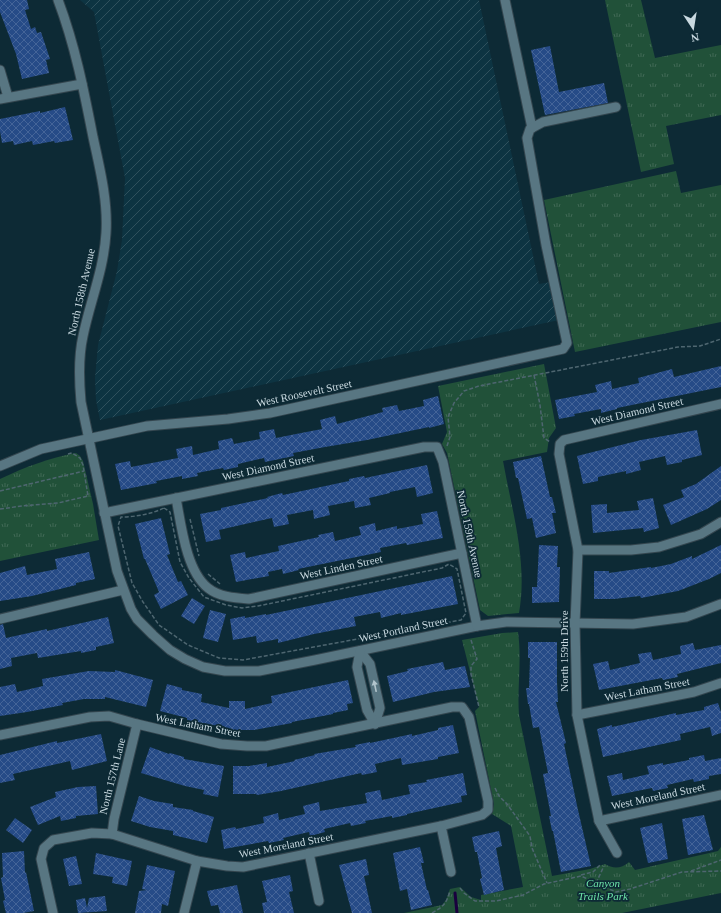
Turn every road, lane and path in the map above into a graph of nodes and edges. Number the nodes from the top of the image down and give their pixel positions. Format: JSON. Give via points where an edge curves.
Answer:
{"nodes":[{"id":1,"x":58,"y":0,"type":"edge"},
{"id":2,"x":505,"y":0,"type":"edge"},
{"id":3,"x":0,"y":70,"type":"edge"},
{"id":4,"x":82,"y":84,"type":"junction"},
{"id":5,"x":4,"y":98,"type":"edge"},
{"id":6,"x":616,"y":108,"type":"dead end"},
{"id":7,"x":532,"y":128,"type":"junction"},
{"id":8,"x":721,"y":339,"type":"edge"},
{"id":9,"x":534,"y":375,"type":"junction"},
{"id":10,"x":721,"y":404,"type":"edge"},
{"id":11,"x":88,"y":439,"type":"junction"},
{"id":12,"x":550,"y":442,"type":"dead end"},
{"id":13,"x":560,"y":444,"type":"joint"},
{"id":14,"x":442,"y":447,"type":"junction"},
{"id":15,"x":68,"y":454,"type":"dead end"},
{"id":16,"x":0,"y":466,"type":"edge"},
{"id":17,"x":84,"y":471,"type":"junction"},
{"id":18,"x":0,"y":491,"type":"edge"},
{"id":19,"x":176,"y":498,"type":"junction"},
{"id":20,"x":0,"y":509,"type":"edge"},
{"id":21,"x":104,"y":513,"type":"junction"},
{"id":22,"x":189,"y":516,"type":"dead end"},
{"id":23,"x":721,"y":522,"type":"edge"},
{"id":24,"x":578,"y":550,"type":"junction"},
{"id":25,"x":462,"y":553,"type":"junction"},
{"id":26,"x":200,"y":562,"type":"dead end"},
{"id":27,"x":208,"y":573,"type":"dead end"},
{"id":28,"x":223,"y":586,"type":"dead end"},
{"id":29,"x":123,"y":590,"type":"junction"},
{"id":30,"x":721,"y":604,"type":"edge"},
{"id":31,"x":0,"y":619,"type":"edge"},
{"id":32,"x":574,"y":624,"type":"junction"},
{"id":33,"x":477,"y":626,"type":"junction"},
{"id":34,"x":471,"y":640,"type":"dead end"},
{"id":35,"x":360,"y":651,"type":"junction"},
{"id":36,"x":721,"y":683,"type":"edge"},
{"id":37,"x":479,"y":707,"type":"dead end"},
{"id":38,"x":577,"y":715,"type":"junction"},
{"id":39,"x":137,"y":724,"type":"junction"},
{"id":40,"x":376,"y":724,"type":"junction"},
{"id":41,"x":0,"y":735,"type":"edge"},
{"id":42,"x":495,"y":788,"type":"dead end"},
{"id":43,"x":721,"y":795,"type":"edge"},
{"id":44,"x":488,"y":810,"type":"joint"},
{"id":45,"x":599,"y":821,"type":"junction"},
{"id":46,"x":441,"y":826,"type":"junction"},
{"id":47,"x":112,"y":834,"type":"junction"},
{"id":48,"x":309,"y":853,"type":"junction"},
{"id":49,"x":617,"y":853,"type":"dead end"},
{"id":50,"x":721,"y":860,"type":"edge"},
{"id":51,"x":197,"y":861,"type":"junction"},
{"id":52,"x":601,"y":864,"type":"dead end"},
{"id":53,"x":604,"y":866,"type":"dead end"},
{"id":54,"x":721,"y":871,"type":"edge"},
{"id":55,"x":452,"y":872,"type":"dead end"},
{"id":56,"x":689,"y":872,"type":"junction"},
{"id":57,"x":581,"y":874,"type":"dead end"},
{"id":58,"x":547,"y":883,"type":"junction"},
{"id":59,"x":596,"y":883,"type":"junction"},
{"id":60,"x":460,"y":888,"type":"dead end"},
{"id":61,"x":450,"y":891,"type":"dead end"},
{"id":62,"x":319,"y":901,"type":"dead end"},
{"id":63,"x":54,"y":913,"type":"edge"},
{"id":64,"x":184,"y":913,"type":"edge"},
{"id":65,"x":432,"y":913,"type":"edge"}],
"edges":[{"from":1,"to":4,"type":"street","name":"North 158th Avenue","via":[[74,48]]},
{"from":2,"to":7,"type":"street"},
{"from":3,"to":5,"type":"street"},
{"from":4,"to":5,"type":"street"},
{"from":4,"to":11,"type":"street","name":"North 158th Avenue","via":[[103,183],[106,232],[102,264],[79,361],[81,402]]},
{"from":6,"to":7,"type":"street","via":[[543,122]]},
{"from":7,"to":11,"type":"street","name":"West Roosevelt Street","via":[[527,138],[567,343],[563,349],[270,413],[147,426]]},
{"from":8,"to":9,"type":"path","via":[[707,345],[678,346]]},
{"from":9,"to":12,"type":"path","via":[[544,438]]},
{"from":9,"to":14,"type":"path","via":[[464,391],[454,403],[448,417],[450,438]]},
{"from":10,"to":13,"type":"street","name":"West Diamond Street","via":[[564,440]]},
{"from":11,"to":16,"type":"street","name":"West Roosevelt Street","via":[[41,449]]},
{"from":11,"to":21,"type":"street","name":"North 158th Avenue"},
{"from":13,"to":24,"type":"street","name":"North 159th Drive","via":[[559,454]]},
{"from":14,"to":19,"type":"street","name":"West Diamond Street","via":[[424,447]]},
{"from":14,"to":25,"type":"street","name":"North 159th Avenue"},
{"from":15,"to":17,"type":"path","via":[[72,453],[80,458]]},
{"from":17,"to":18,"type":"path"},
{"from":17,"to":20,"type":"path","via":[[88,496],[58,503]]},
{"from":19,"to":21,"type":"street","name":"West Diamond Street"},
{"from":19,"to":25,"type":"street","name":"West Linden Street","via":[[188,553],[197,575],[208,588],[225,596],[249,599]]},
{"from":21,"to":29,"type":"street","name":"North 158th Avenue"},
{"from":22,"to":26,"type":"path"},
{"from":23,"to":24,"type":"street","via":[[701,534],[659,546],[630,550]]},
{"from":24,"to":32,"type":"street","name":"North 159th Drive"},
{"from":25,"to":33,"type":"street","name":"North 159th Avenue"},
{"from":27,"to":28,"type":"path"},
{"from":29,"to":31,"type":"street"},
{"from":29,"to":35,"type":"street","name":"West Portland Street","via":[[130,609],[153,635],[170,650],[203,667],[225,671],[259,671]]},
{"from":30,"to":32,"type":"street","name":"West Portland Street","via":[[686,617],[650,622],[625,625]]},
{"from":32,"to":33,"type":"street","name":"West Portland Street","via":[[506,622]]},
{"from":32,"to":38,"type":"street","name":"North 159th Drive"},
{"from":33,"to":35,"type":"street","name":"West Portland Street"},
{"from":34,"to":37,"type":"path","via":[[477,659],[471,666],[470,674]]},
{"from":35,"to":40,"type":"street","via":[[357,667],[367,710]]},
{"from":40,"to":35,"type":"street","one_way":true,"via":[[380,708],[370,664]]},
{"from":36,"to":38,"type":"street","name":"West Latham Street","via":[[694,692]]},
{"from":38,"to":45,"type":"street","name":"North 159th Drive"},
{"from":39,"to":40,"type":"street","name":"West Latham Street","via":[[221,744],[266,746]]},
{"from":39,"to":41,"type":"street","name":"West Latham Street","via":[[109,716]]},
{"from":39,"to":47,"type":"street","name":"North 157th Lane"},
{"from":40,"to":44,"type":"street","name":"West Latham Street","via":[[452,707],[462,708],[468,717]]},
{"from":42,"to":58,"type":"path","via":[[530,836],[532,848]]},
{"from":43,"to":45,"type":"street","name":"West Moreland Street"},
{"from":44,"to":46,"type":"street","name":"West Moreland Street","via":[[482,815]]},
{"from":45,"to":49,"type":"street","name":"North 159th Drive"},
{"from":46,"to":48,"type":"street","name":"West Moreland Street"},
{"from":46,"to":55,"type":"street"},
{"from":47,"to":51,"type":"street","name":"West Moreland Street"},
{"from":47,"to":63,"type":"street","name":"West Moreland Street","via":[[92,834],[53,840],[44,848],[41,859]]},
{"from":48,"to":51,"type":"street","name":"West Moreland Street","via":[[244,866]]},
{"from":48,"to":62,"type":"street"},
{"from":50,"to":56,"type":"path"},
{"from":51,"to":64,"type":"street"},
{"from":52,"to":57,"type":"path","via":[[593,872]]},
{"from":53,"to":59,"type":"path"},
{"from":54,"to":56,"type":"path"},
{"from":56,"to":59,"type":"path","via":[[616,892]]},
{"from":58,"to":59,"type":"path","via":[[581,876]]},
{"from":58,"to":60,"type":"path","via":[[496,902],[475,901]]},
{"from":61,"to":65,"type":"path","via":[[444,906]]}]}
